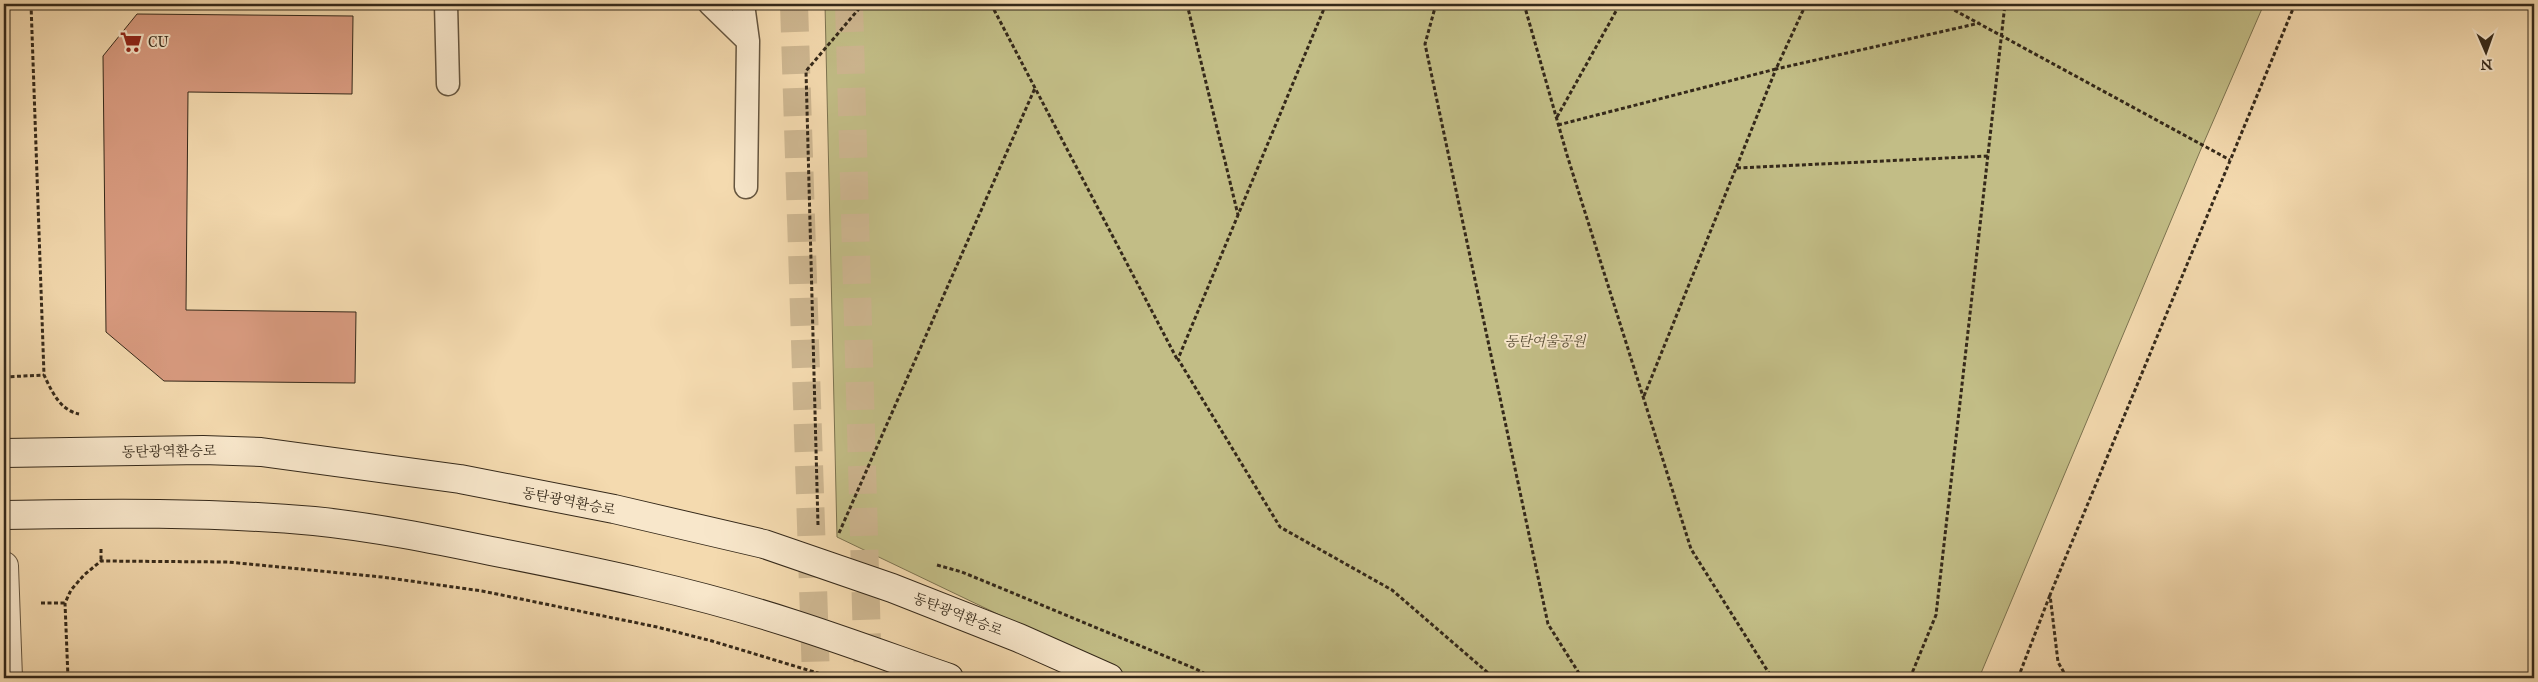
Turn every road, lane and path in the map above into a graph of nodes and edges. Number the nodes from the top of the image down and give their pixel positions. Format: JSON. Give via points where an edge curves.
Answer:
{"nodes":[{"id":1,"x":31,"y":4,"type":"edge"},
{"id":2,"x":446,"y":4,"type":"edge"},
{"id":3,"x":710,"y":4,"type":"edge"},
{"id":4,"x":743,"y":4,"type":"edge"},
{"id":5,"x":863,"y":4,"type":"edge"},
{"id":6,"x":991,"y":4,"type":"edge"},
{"id":7,"x":1187,"y":4,"type":"edge"},
{"id":8,"x":1326,"y":4,"type":"edge"},
{"id":9,"x":1436,"y":4,"type":"edge"},
{"id":10,"x":1524,"y":4,"type":"edge"},
{"id":11,"x":1620,"y":4,"type":"edge"},
{"id":12,"x":1806,"y":4,"type":"edge"},
{"id":13,"x":1943,"y":4,"type":"edge"},
{"id":14,"x":2005,"y":4,"type":"edge"},
{"id":15,"x":2295,"y":4,"type":"edge"},
{"id":16,"x":1980,"y":23,"type":"junction"},
{"id":17,"x":2002,"y":34,"type":"junction"},
{"id":18,"x":748,"y":41,"type":"junction"},
{"id":19,"x":1776,"y":69,"type":"junction"},
{"id":20,"x":448,"y":84,"type":"dead end"},
{"id":21,"x":1035,"y":88,"type":"junction"},
{"id":22,"x":1557,"y":117,"type":"junction"},
{"id":23,"x":1558,"y":125,"type":"junction"},
{"id":24,"x":1988,"y":156,"type":"junction"},
{"id":25,"x":2230,"y":160,"type":"junction"},
{"id":26,"x":1737,"y":168,"type":"junction"},
{"id":27,"x":746,"y":186,"type":"dead end"},
{"id":28,"x":1238,"y":215,"type":"junction"},
{"id":29,"x":1178,"y":359,"type":"junction"},
{"id":30,"x":44,"y":375,"type":"junction"},
{"id":31,"x":4,"y":377,"type":"edge"},
{"id":32,"x":1644,"y":397,"type":"junction"},
{"id":33,"x":86,"y":415,"type":"dead end"},
{"id":34,"x":4,"y":452,"type":"edge"},
{"id":35,"x":4,"y":515,"type":"edge"},
{"id":36,"x":818,"y":530,"type":"dead end"},
{"id":37,"x":837,"y":537,"type":"dead end"},
{"id":38,"x":933,"y":564,"type":"dead end"},
{"id":39,"x":4,"y":566,"type":"edge"},
{"id":40,"x":2050,"y":595,"type":"junction"},
{"id":41,"x":8,"y":678,"type":"edge"},
{"id":42,"x":68,"y":678,"type":"edge"},
{"id":43,"x":834,"y":678,"type":"edge"},
{"id":44,"x":949,"y":678,"type":"edge"},
{"id":45,"x":1109,"y":678,"type":"edge"},
{"id":46,"x":1214,"y":678,"type":"edge"},
{"id":47,"x":1494,"y":678,"type":"edge"},
{"id":48,"x":1582,"y":678,"type":"edge"},
{"id":49,"x":1772,"y":678,"type":"edge"},
{"id":50,"x":1910,"y":678,"type":"edge"},
{"id":51,"x":2018,"y":678,"type":"edge"},
{"id":52,"x":2068,"y":678,"type":"edge"}],
"edges":[{"from":1,"to":30,"type":"path"},
{"from":2,"to":20,"type":"lane"},
{"from":3,"to":18,"type":"lane"},
{"from":4,"to":18,"type":"lane"},
{"from":5,"to":36,"type":"path","via":[[806,71]]},
{"from":6,"to":21,"type":"path"},
{"from":7,"to":28,"type":"path"},
{"from":8,"to":28,"type":"path"},
{"from":9,"to":48,"type":"path","via":[[1425,44],[1548,624]]},
{"from":10,"to":22,"type":"path"},
{"from":11,"to":22,"type":"path"},
{"from":12,"to":19,"type":"path"},
{"from":13,"to":16,"type":"path"},
{"from":14,"to":17,"type":"path"},
{"from":15,"to":25,"type":"path"},
{"from":16,"to":17,"type":"path"},
{"from":16,"to":19,"type":"path"},
{"from":17,"to":24,"type":"path"},
{"from":17,"to":25,"type":"path"},
{"from":18,"to":27,"type":"lane"},
{"from":19,"to":23,"type":"path"},
{"from":19,"to":26,"type":"path"},
{"from":21,"to":29,"type":"path"},
{"from":21,"to":37,"type":"path"},
{"from":22,"to":23,"type":"path"},
{"from":23,"to":32,"type":"path"},
{"from":24,"to":26,"type":"path"},
{"from":24,"to":50,"type":"path","via":[[1936,615]]},
{"from":25,"to":40,"type":"path"},
{"from":26,"to":32,"type":"path"},
{"from":28,"to":29,"type":"path"},
{"from":29,"to":47,"type":"path","via":[[1280,527],[1392,590]]},
{"from":30,"to":31,"type":"path"},
{"from":30,"to":33,"type":"path","via":[[53,396],[71,412]]},
{"from":32,"to":49,"type":"path","via":[[1691,549]]},
{"from":34,"to":45,"type":"street","name":"동탄광역환승로","via":[[261,452],[460,479],[604,508],[764,544],[892,588]]},
{"from":35,"to":44,"type":"street","via":[[153,513],[240,516],[316,521],[444,542],[684,593],[792,624]]},
{"from":38,"to":46,"type":"path","via":[[962,572]]},
{"from":39,"to":41,"type":"street"},
{"from":40,"to":51,"type":"path"},
{"from":40,"to":52,"type":"path","via":[[2058,662]]},
{"from":42,"to":43,"type":"path","via":[[65,603],[84,575],[102,561],[246,564],[382,577],[482,591],[666,629]]}]}
